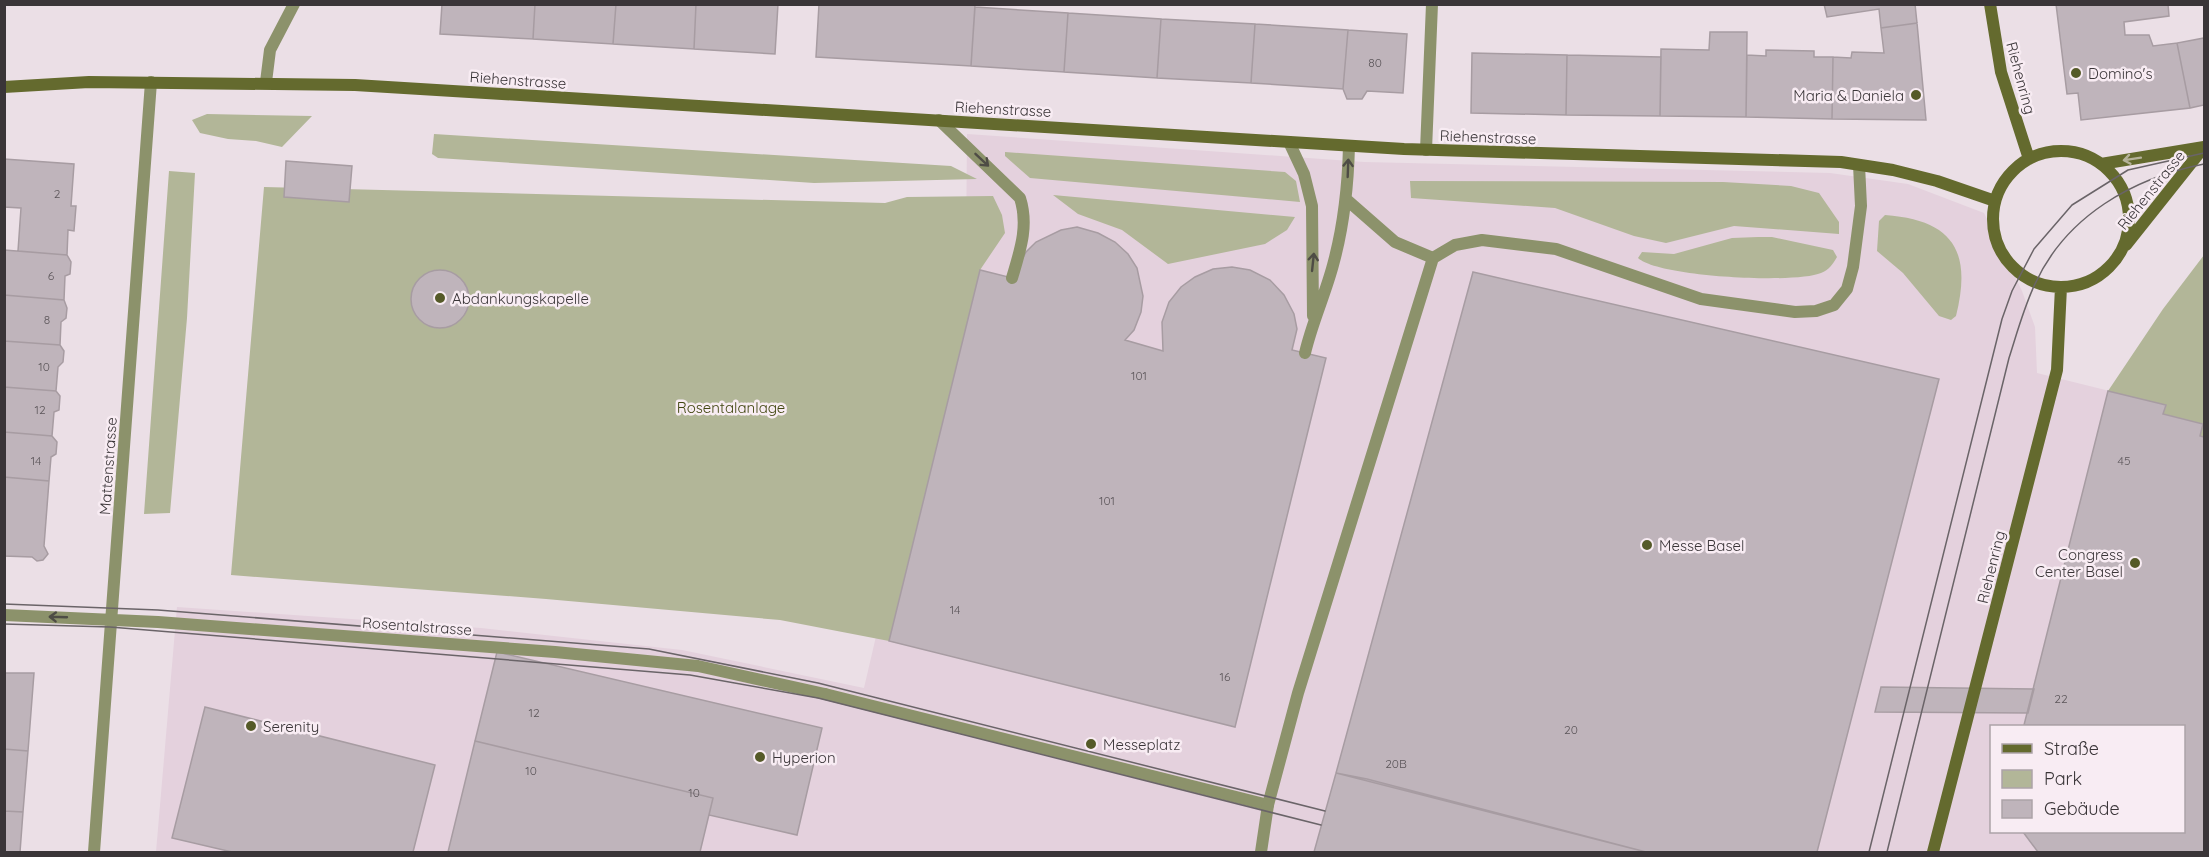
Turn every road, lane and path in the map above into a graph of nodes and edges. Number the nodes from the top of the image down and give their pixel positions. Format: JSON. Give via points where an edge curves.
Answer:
{"nodes":[{"id":1,"x":294,"y":4,"type":"edge"},
{"id":2,"x":1432,"y":4,"type":"edge"},
{"id":3,"x":1990,"y":4,"type":"edge"},
{"id":4,"x":151,"y":82,"type":"junction"},
{"id":5,"x":266,"y":82,"type":"junction"},
{"id":6,"x":4,"y":87,"type":"edge"},
{"id":7,"x":939,"y":120,"type":"junction"},
{"id":8,"x":1289,"y":142,"type":"junction"},
{"id":9,"x":1349,"y":146,"type":"junction"},
{"id":10,"x":2204,"y":147,"type":"edge"},
{"id":11,"x":1426,"y":150,"type":"junction"},
{"id":12,"x":2029,"y":159,"type":"junction"},
{"id":13,"x":2101,"y":164,"type":"junction"},
{"id":14,"x":1859,"y":165,"type":"junction"},
{"id":15,"x":1347,"y":200,"type":"junction"},
{"id":16,"x":1995,"y":201,"type":"junction"},
{"id":17,"x":2121,"y":250,"type":"junction"},
{"id":18,"x":1433,"y":258,"type":"junction"},
{"id":19,"x":1012,"y":278,"type":"dead end"},
{"id":20,"x":2061,"y":287,"type":"junction"},
{"id":21,"x":1313,"y":320,"type":"junction"},
{"id":22,"x":1305,"y":353,"type":"dead end"},
{"id":23,"x":4,"y":615,"type":"edge"},
{"id":24,"x":111,"y":619,"type":"junction"},
{"id":25,"x":1268,"y":804,"type":"junction"},
{"id":26,"x":94,"y":852,"type":"edge"},
{"id":27,"x":1261,"y":852,"type":"edge"},
{"id":28,"x":1933,"y":852,"type":"edge"}],
"edges":[{"from":1,"to":5,"type":"street","via":[[270,50]]},
{"from":2,"to":11,"type":"street"},
{"from":3,"to":12,"type":"main road","name":"Riehenring","via":[[2001,72]]},
{"from":4,"to":5,"type":"main road","name":"Riehenstrasse"},
{"from":4,"to":6,"type":"main road","name":"Riehenstrasse"},
{"from":4,"to":24,"type":"street","name":"Mattenstrasse"},
{"from":5,"to":7,"type":"main road","name":"Riehenstrasse"},
{"from":7,"to":8,"type":"main road","name":"Riehenstrasse"},
{"from":7,"to":19,"type":"street","one_way":true,"via":[[1020,198],[1024,228]]},
{"from":8,"to":9,"type":"main road","name":"Riehenstrasse"},
{"from":21,"to":8,"type":"street","one_way":true,"via":[[1312,206],[1304,174]]},
{"from":9,"to":11,"type":"main road","name":"Riehenstrasse"},
{"from":15,"to":9,"type":"street","one_way":true},
{"from":10,"to":13,"type":"main road","name":"Riehenstrasse","one_way":true},
{"from":10,"to":17,"type":"main road","name":"Riehenstrasse"},
{"from":11,"to":14,"type":"main road","name":"Riehenstrasse"},
{"from":12,"to":13,"type":"main road","via":[[2047,152],[2066,151]]},
{"from":12,"to":16,"type":"main road","via":[[2008,177]]},
{"from":13,"to":17,"type":"main road","via":[[2123,191],[2129,215]]},
{"from":14,"to":16,"type":"main road","name":"Riehenstrasse","via":[[1937,181]]},
{"from":14,"to":18,"type":"street","via":[[1857,251],[1847,290],[1834,305],[1816,311],[1795,312],[1701,299],[1556,249],[1482,240],[1455,245]]},
{"from":15,"to":18,"type":"street","via":[[1395,242]]},
{"from":15,"to":21,"type":"street","via":[[1333,267]]},
{"from":16,"to":20,"type":"main road","via":[[1993,222],[2006,260],[2036,282]]},
{"from":17,"to":20,"type":"main road","via":[[2097,277]]},
{"from":18,"to":25,"type":"street","via":[[1298,693]]},
{"from":20,"to":28,"type":"main road","name":"Riehenring","via":[[2057,370]]},
{"from":21,"to":22,"type":"street"},
{"from":24,"to":23,"type":"street","name":"Rosentalstrasse","one_way":true},
{"from":24,"to":25,"type":"street","name":"Rosentalstrasse","via":[[488,646],[699,666]]},
{"from":24,"to":26,"type":"street","name":"Mattenstrasse"},
{"from":25,"to":27,"type":"street"}]}
